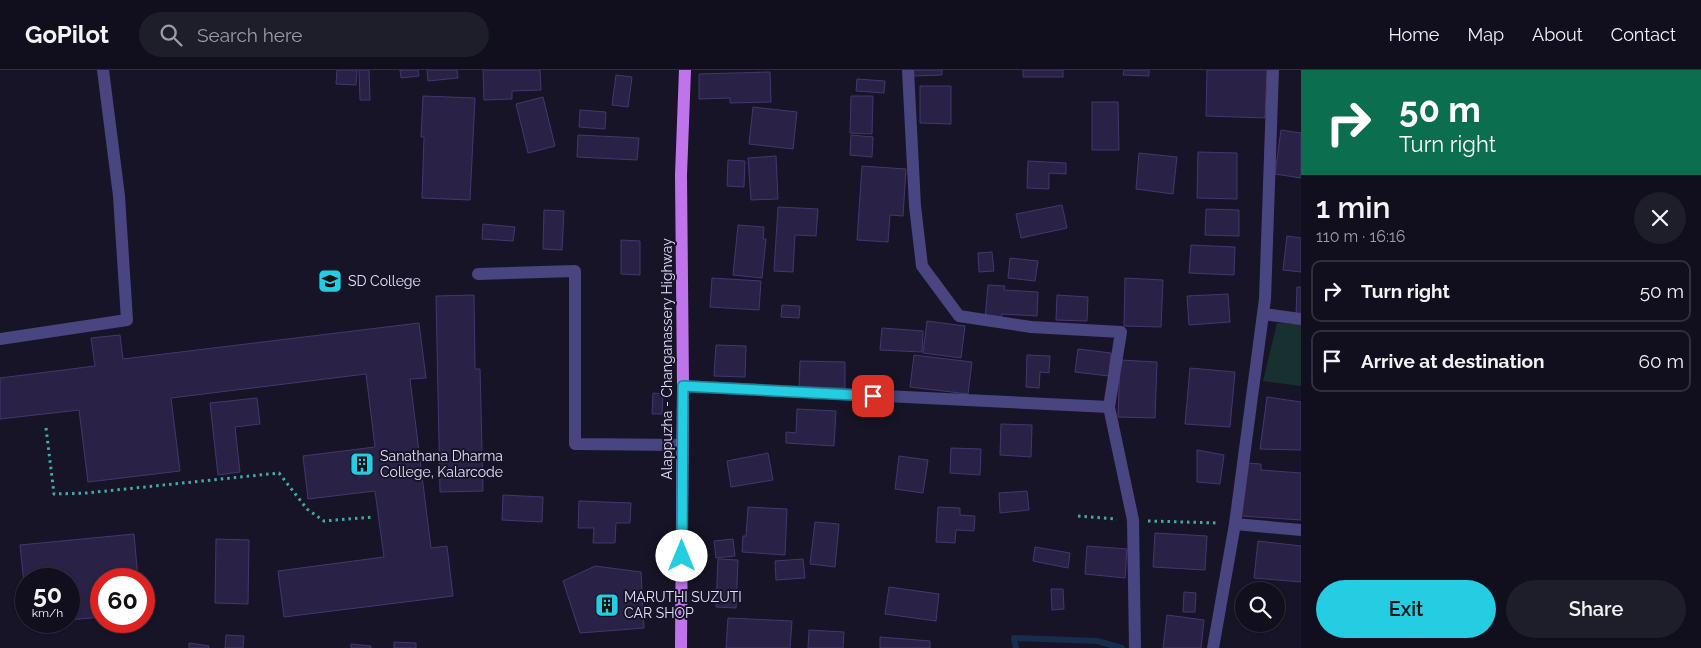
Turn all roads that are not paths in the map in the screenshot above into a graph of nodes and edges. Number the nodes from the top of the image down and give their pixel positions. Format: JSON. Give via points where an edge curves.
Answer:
{"nodes":[{"id":1,"x":102,"y":70,"type":"edge"},
{"id":2,"x":685,"y":70,"type":"edge"},
{"id":3,"x":908,"y":70,"type":"edge"},
{"id":4,"x":1273,"y":70,"type":"edge"},
{"id":5,"x":478,"y":274,"type":"dead end"},
{"id":6,"x":1262,"y":314,"type":"junction"},
{"id":7,"x":1301,"y":318,"type":"edge"},
{"id":8,"x":0,"y":339,"type":"edge"},
{"id":9,"x":683,"y":386,"type":"junction"},
{"id":10,"x":1109,"y":407,"type":"junction"},
{"id":11,"x":682,"y":445,"type":"junction"},
{"id":12,"x":1235,"y":524,"type":"junction"},
{"id":13,"x":1301,"y":530,"type":"edge"},
{"id":14,"x":681,"y":648,"type":"edge"},
{"id":15,"x":1135,"y":648,"type":"edge"},
{"id":16,"x":1213,"y":648,"type":"edge"}],
"edges":[{"from":1,"to":8,"type":"street","via":[[119,196],[127,320]]},
{"from":2,"to":9,"type":"main road","name":"Alappuzha - Changanassery Highway","via":[[681,175]]},
{"from":3,"to":10,"type":"street","via":[[914,206],[922,266],[959,316],[1030,327],[1121,332]]},
{"from":4,"to":6,"type":"street"},
{"from":5,"to":11,"type":"street","via":[[575,271],[575,444]]},
{"from":6,"to":7,"type":"street"},
{"from":6,"to":12,"type":"street"},
{"from":9,"to":10,"type":"street"},
{"from":9,"to":11,"type":"main road","name":"Alappuzha - Changanassery Highway"},
{"from":10,"to":15,"type":"street","via":[[1134,520]]},
{"from":11,"to":14,"type":"main road","name":"Alappuzha - Changanassery Highway"},
{"from":12,"to":13,"type":"street"},
{"from":12,"to":16,"type":"street"}]}
